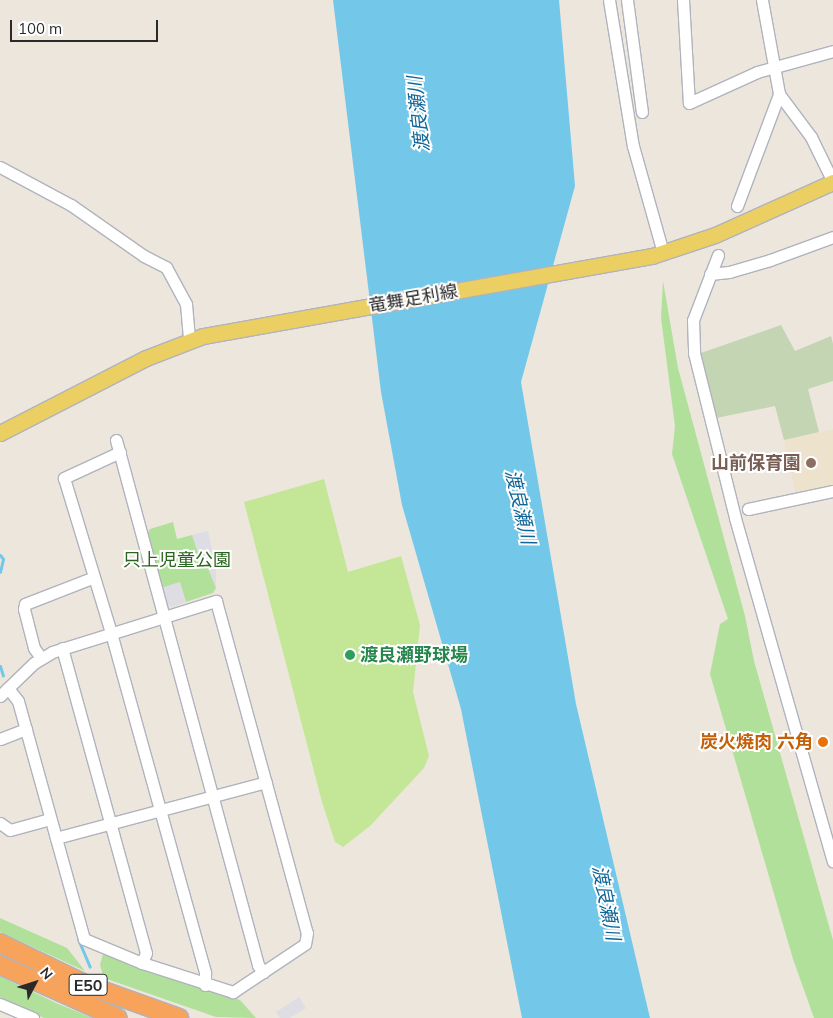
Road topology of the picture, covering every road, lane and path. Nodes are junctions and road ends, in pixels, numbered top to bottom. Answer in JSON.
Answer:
{"nodes":[{"id":1,"x":609,"y":0,"type":"edge"},
{"id":2,"x":627,"y":0,"type":"edge"},
{"id":3,"x":683,"y":0,"type":"edge"},
{"id":4,"x":762,"y":0,"type":"edge"},
{"id":5,"x":833,"y":51,"type":"edge"},
{"id":6,"x":772,"y":68,"type":"junction"},
{"id":7,"x":779,"y":94,"type":"junction"},
{"id":8,"x":642,"y":112,"type":"dead end"},
{"id":9,"x":0,"y":167,"type":"edge"},
{"id":10,"x":833,"y":182,"type":"edge"},
{"id":11,"x":737,"y":206,"type":"dead end"},
{"id":12,"x":833,"y":237,"type":"edge"},
{"id":13,"x":658,"y":255,"type":"junction"},
{"id":14,"x":718,"y":255,"type":"dead end"},
{"id":15,"x":710,"y":274,"type":"junction"},
{"id":16,"x":196,"y":338,"type":"junction"},
{"id":17,"x":0,"y":434,"type":"edge"},
{"id":18,"x":116,"y":440,"type":"dead end"},
{"id":19,"x":120,"y":452,"type":"junction"},
{"id":20,"x":833,"y":491,"type":"edge"},
{"id":21,"x":748,"y":509,"type":"dead end"},
{"id":22,"x":92,"y":578,"type":"junction"},
{"id":23,"x":164,"y":617,"type":"junction"},
{"id":24,"x":112,"y":633,"type":"junction"},
{"id":25,"x":62,"y":648,"type":"junction"},
{"id":26,"x":41,"y":658,"type":"junction"},
{"id":27,"x":4,"y":692,"type":"edge"},
{"id":28,"x":26,"y":729,"type":"junction"},
{"id":29,"x":0,"y":739,"type":"edge"},
{"id":30,"x":266,"y":782,"type":"junction"},
{"id":31,"x":212,"y":796,"type":"junction"},
{"id":32,"x":160,"y":810,"type":"junction"},
{"id":33,"x":50,"y":819,"type":"junction"},
{"id":34,"x":0,"y":824,"type":"edge"},
{"id":35,"x":110,"y":824,"type":"junction"},
{"id":36,"x":56,"y":838,"type":"junction"},
{"id":37,"x":833,"y":861,"type":"edge"},
{"id":38,"x":0,"y":943,"type":"edge"},
{"id":39,"x":142,"y":963,"type":"junction"},
{"id":40,"x":0,"y":965,"type":"edge"},
{"id":41,"x":263,"y":972,"type":"junction"},
{"id":42,"x":204,"y":985,"type":"junction"},
{"id":43,"x":0,"y":1004,"type":"edge"},
{"id":44,"x":33,"y":1018,"type":"edge"},
{"id":45,"x":118,"y":1018,"type":"edge"},
{"id":46,"x":179,"y":1018,"type":"edge"}],
"edges":[{"from":1,"to":13,"type":"street"},
{"from":2,"to":8,"type":"street"},
{"from":3,"to":6,"type":"street"},
{"from":4,"to":6,"type":"street"},
{"from":5,"to":6,"type":"street"},
{"from":6,"to":7,"type":"street"},
{"from":7,"to":10,"type":"street"},
{"from":7,"to":11,"type":"street"},
{"from":9,"to":16,"type":"street"},
{"from":10,"to":13,"type":"main road","name":"竜舞足利線"},
{"from":12,"to":15,"type":"street"},
{"from":13,"to":16,"type":"main road","name":"竜舞足利線"},
{"from":14,"to":15,"type":"street"},
{"from":15,"to":37,"type":"street"},
{"from":16,"to":17,"type":"main road","name":"竜舞足利線"},
{"from":18,"to":19,"type":"street"},
{"from":19,"to":22,"type":"street"},
{"from":19,"to":23,"type":"street"},
{"from":20,"to":21,"type":"street"},
{"from":22,"to":24,"type":"street"},
{"from":22,"to":26,"type":"street"},
{"from":23,"to":24,"type":"street"},
{"from":23,"to":30,"type":"street"},
{"from":23,"to":31,"type":"street"},
{"from":24,"to":25,"type":"street"},
{"from":24,"to":32,"type":"street"},
{"from":25,"to":26,"type":"street"},
{"from":25,"to":35,"type":"street"},
{"from":26,"to":27,"type":"street"},
{"from":27,"to":28,"type":"street"},
{"from":28,"to":29,"type":"street"},
{"from":28,"to":33,"type":"street"},
{"from":30,"to":31,"type":"street"},
{"from":30,"to":41,"type":"street"},
{"from":31,"to":32,"type":"street"},
{"from":31,"to":41,"type":"street"},
{"from":32,"to":35,"type":"street"},
{"from":32,"to":42,"type":"street"},
{"from":33,"to":34,"type":"street"},
{"from":33,"to":36,"type":"street"},
{"from":35,"to":36,"type":"street"},
{"from":35,"to":39,"type":"street"},
{"from":36,"to":39,"type":"street"},
{"from":38,"to":46,"type":"highway","number":"E50"},
{"from":39,"to":42,"type":"street"},
{"from":40,"to":45,"type":"highway","number":"E50"},
{"from":41,"to":42,"type":"street"},
{"from":43,"to":44,"type":"street"}]}
